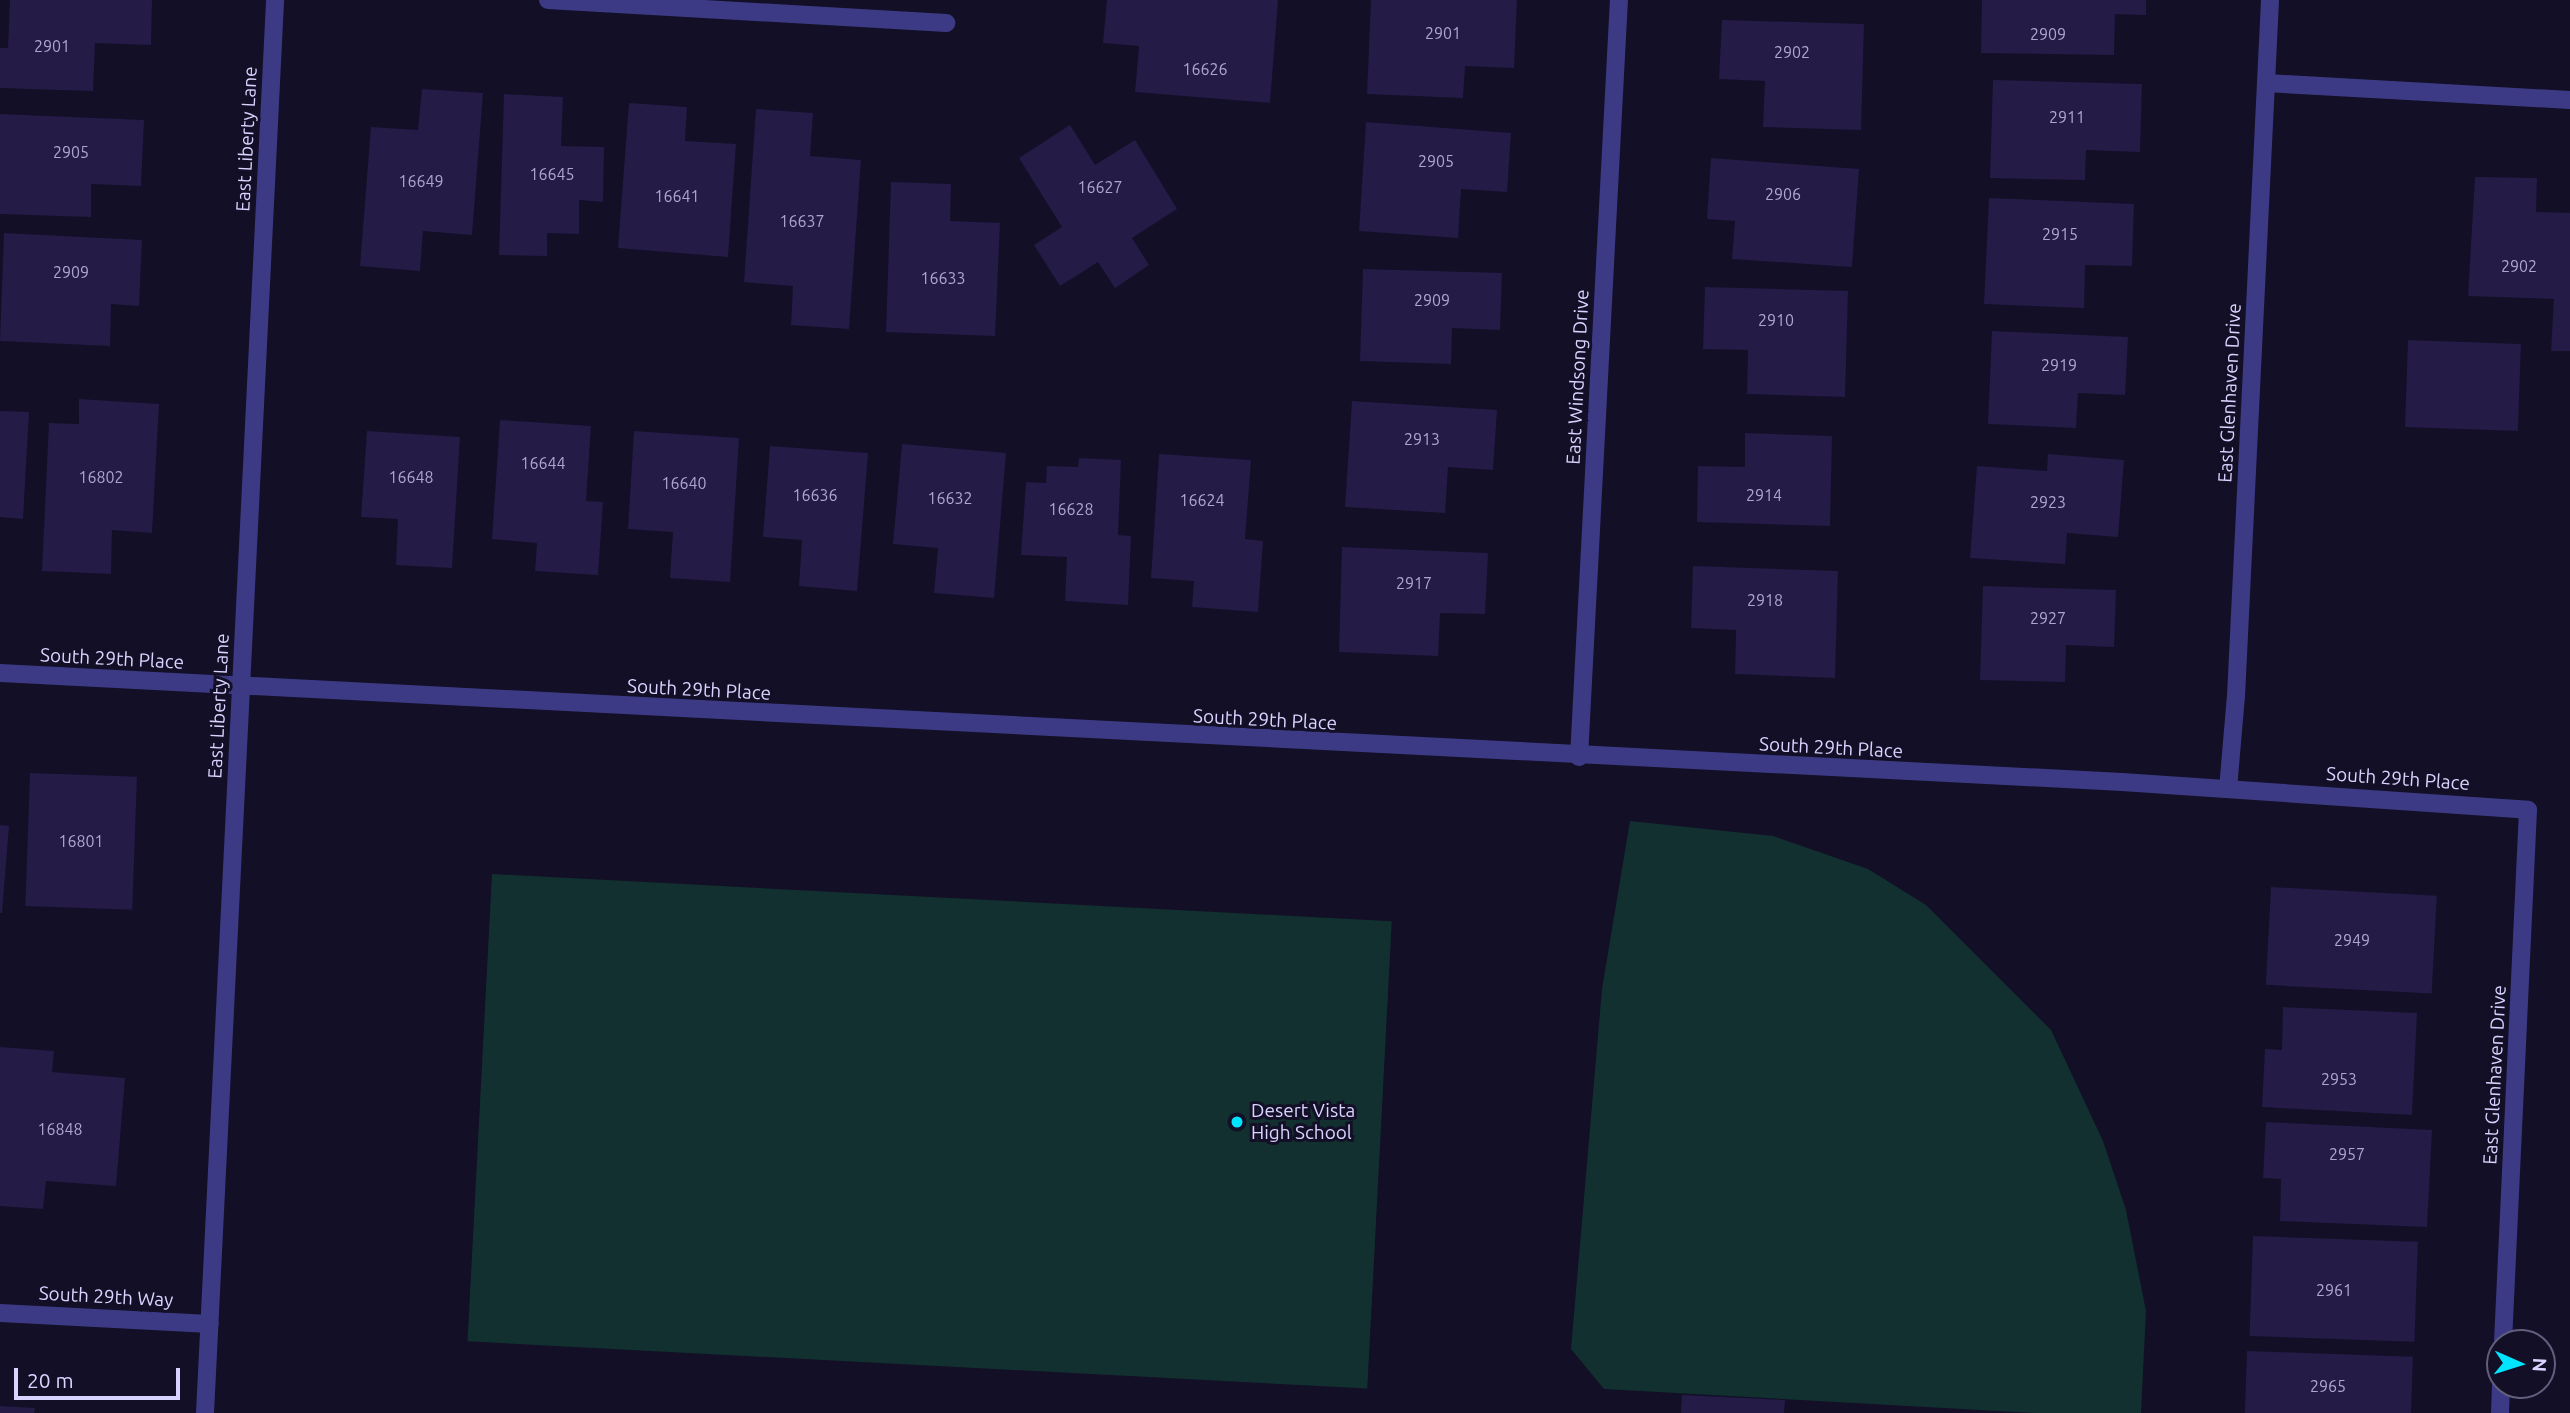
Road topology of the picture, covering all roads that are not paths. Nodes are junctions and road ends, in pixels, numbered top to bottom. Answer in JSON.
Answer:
{"nodes":[{"id":1,"x":275,"y":0,"type":"edge"},
{"id":2,"x":548,"y":0,"type":"edge"},
{"id":3,"x":1619,"y":0,"type":"edge"},
{"id":4,"x":2270,"y":0,"type":"edge"},
{"id":5,"x":946,"y":23,"type":"dead end"},
{"id":6,"x":2266,"y":83,"type":"junction"},
{"id":7,"x":2570,"y":100,"type":"edge"},
{"id":8,"x":0,"y":674,"type":"edge"},
{"id":9,"x":241,"y":688,"type":"junction"},
{"id":10,"x":1579,"y":757,"type":"junction"},
{"id":11,"x":2228,"y":789,"type":"junction"},
{"id":12,"x":2528,"y":810,"type":"joint"},
{"id":13,"x":0,"y":1312,"type":"edge"},
{"id":14,"x":210,"y":1324,"type":"junction"},
{"id":15,"x":2504,"y":1329,"type":"edge"},
{"id":16,"x":205,"y":1413,"type":"edge"}],
"edges":[{"from":1,"to":9,"type":"street","name":"East Liberty Lane"},
{"from":2,"to":5,"type":"street"},
{"from":3,"to":10,"type":"street","name":"East Windsong Drive"},
{"from":4,"to":6,"type":"street","name":"East Glenhaven Drive"},
{"from":6,"to":7,"type":"street"},
{"from":6,"to":11,"type":"street","name":"East Glenhaven Drive"},
{"from":8,"to":9,"type":"street","name":"South 29th Place"},
{"from":9,"to":10,"type":"street","name":"South 29th Place"},
{"from":9,"to":14,"type":"street","name":"East Liberty Lane"},
{"from":10,"to":11,"type":"street","name":"South 29th Place"},
{"from":11,"to":12,"type":"street","name":"South 29th Place"},
{"from":12,"to":15,"type":"street","name":"East Glenhaven Drive"},
{"from":13,"to":14,"type":"street","name":"South 29th Way"},
{"from":14,"to":16,"type":"street","name":"East Liberty Lane"}]}
